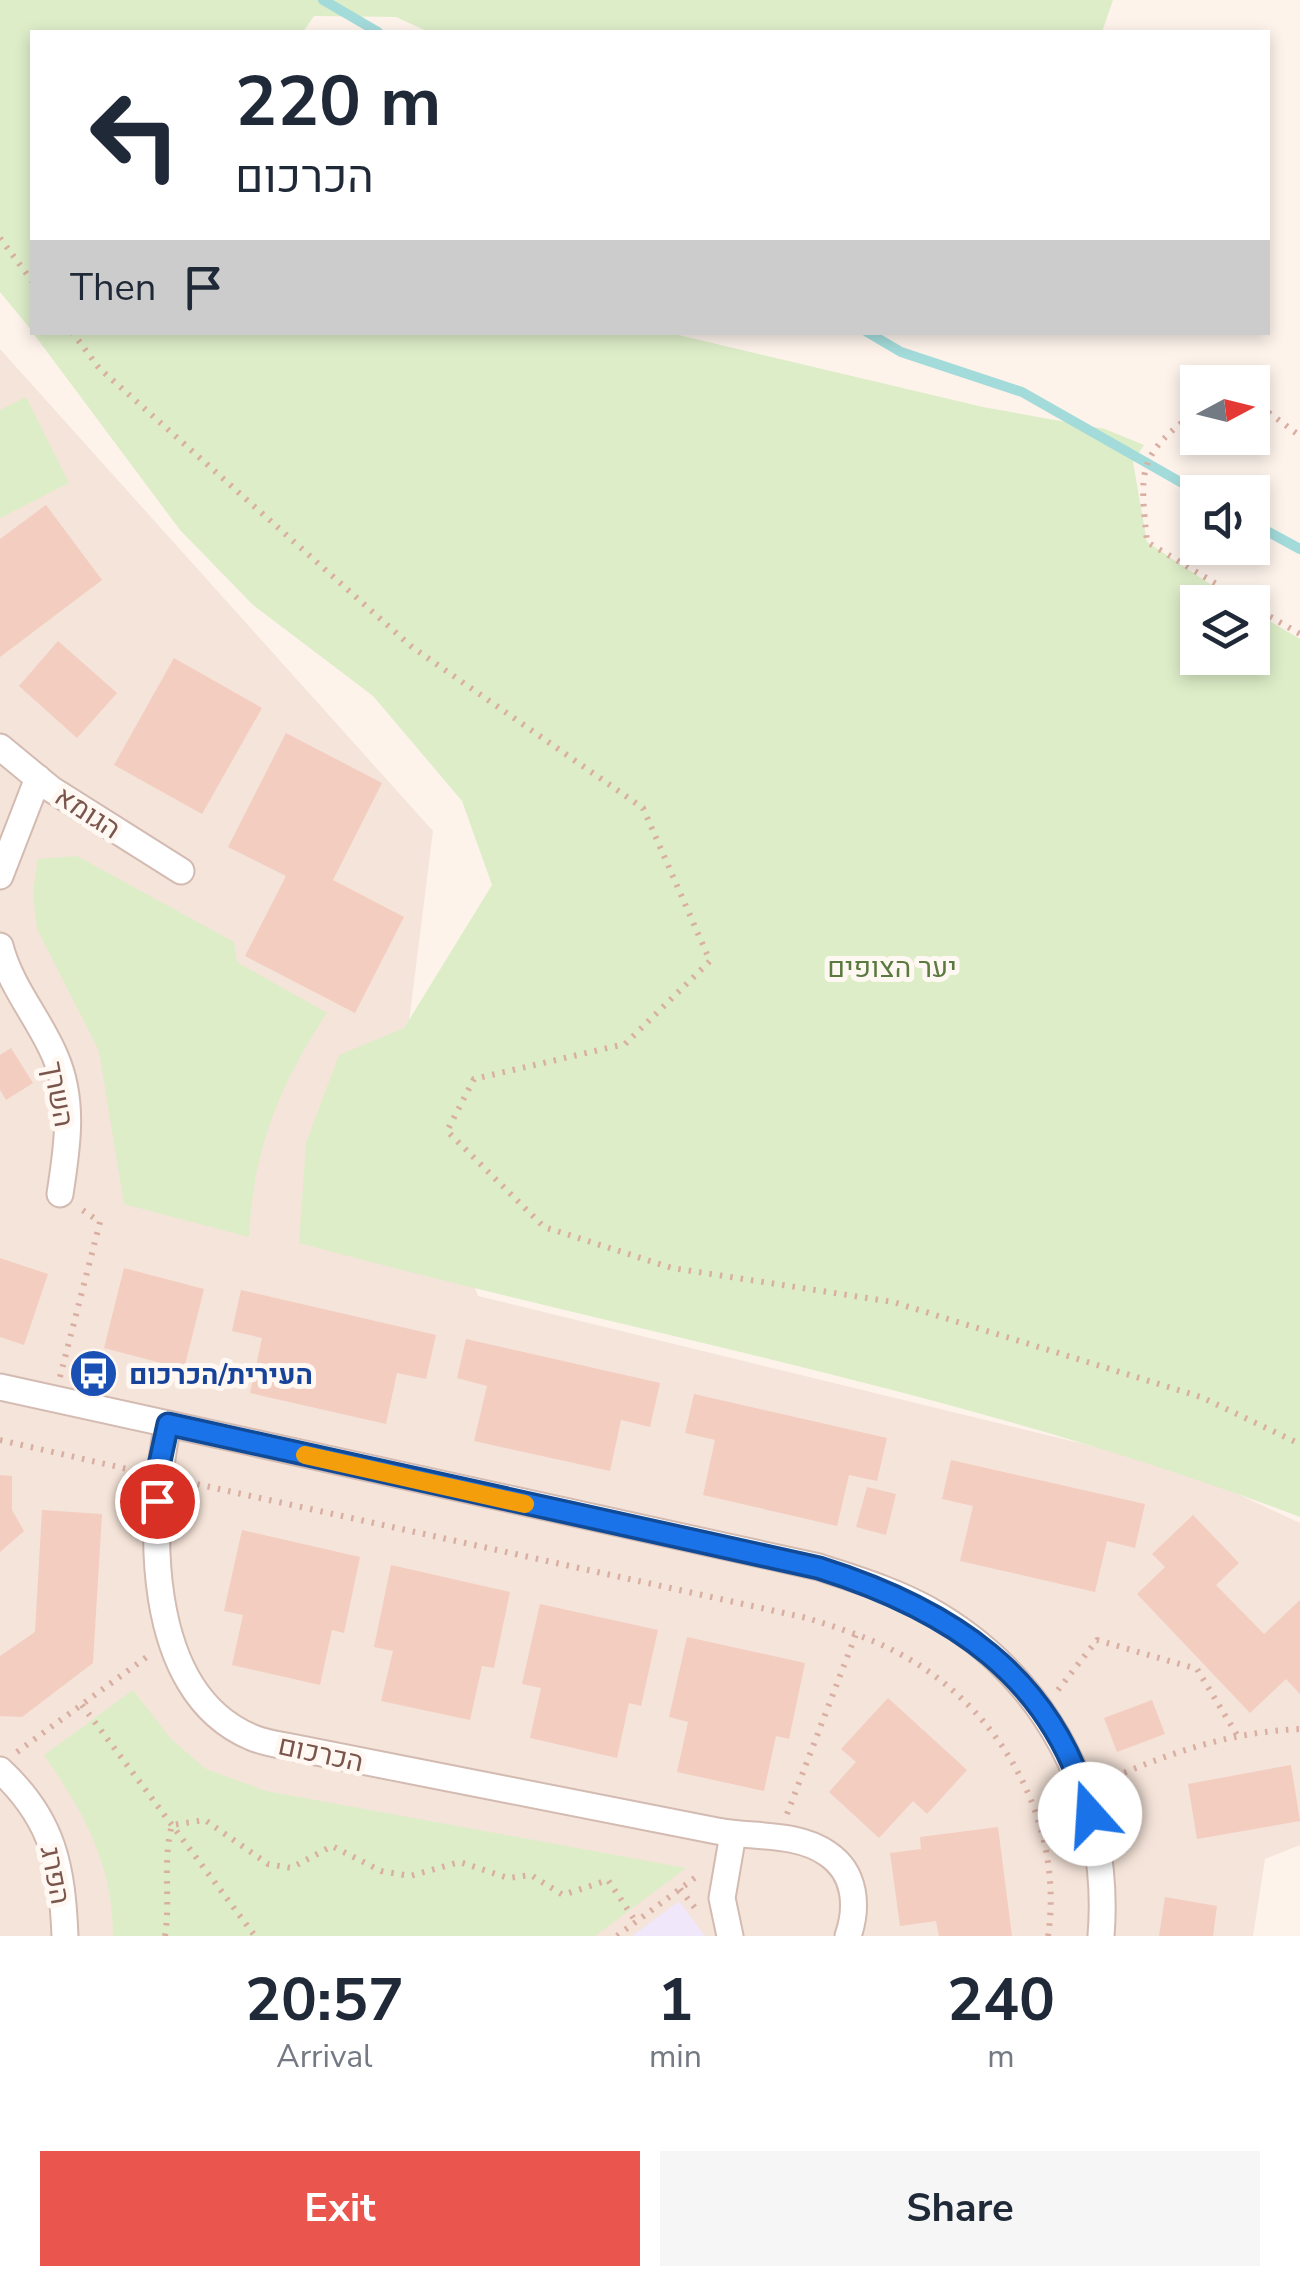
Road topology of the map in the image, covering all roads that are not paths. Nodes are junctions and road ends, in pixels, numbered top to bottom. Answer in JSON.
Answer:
{"nodes":[{"id":1,"x":0,"y":747,"type":"edge"},
{"id":2,"x":38,"y":778,"type":"junction"},
{"id":3,"x":180,"y":870,"type":"dead end"},
{"id":4,"x":0,"y":876,"type":"edge"},
{"id":5,"x":0,"y":946,"type":"edge"},
{"id":6,"x":60,"y":1194,"type":"road end"},
{"id":7,"x":0,"y":1387,"type":"edge"},
{"id":8,"x":168,"y":1424,"type":"junction"},
{"id":9,"x":7,"y":1763,"type":"edge"},
{"id":10,"x":731,"y":1843,"type":"junction"},
{"id":11,"x":66,"y":1936,"type":"edge"},
{"id":12,"x":730,"y":1936,"type":"edge"},
{"id":13,"x":848,"y":1936,"type":"edge"},
{"id":14,"x":1101,"y":1936,"type":"edge"}],
"edges":[{"from":1,"to":2,"type":"street","name":"הגומא"},
{"from":2,"to":3,"type":"street","name":"הגומא"},
{"from":2,"to":4,"type":"street"},
{"from":5,"to":6,"type":"street","name":"השרך"},
{"from":7,"to":8,"type":"street"},
{"from":8,"to":10,"type":"street","name":"הכרכום"},
{"from":8,"to":14,"type":"street"},
{"from":9,"to":11,"type":"street","name":"הפרג"},
{"from":10,"to":12,"type":"street"},
{"from":10,"to":13,"type":"street","name":"הכרכום"}]}
